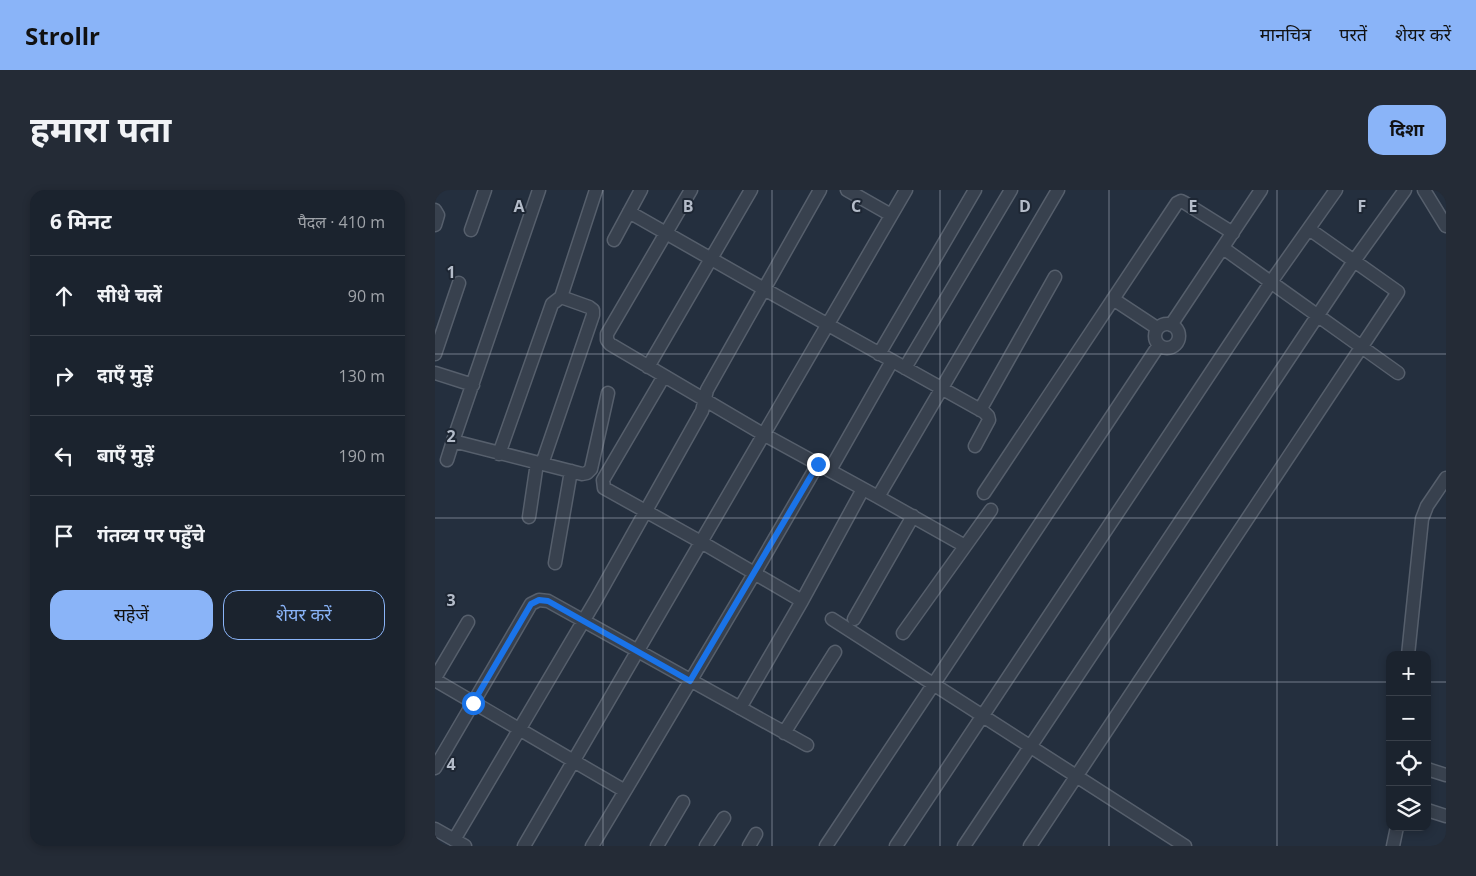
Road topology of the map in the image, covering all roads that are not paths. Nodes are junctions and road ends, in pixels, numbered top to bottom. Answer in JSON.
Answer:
{"nodes":[{"id":1,"x":485,"y":190,"type":"edge"},
{"id":2,"x":539,"y":190,"type":"edge"},
{"id":3,"x":596,"y":190,"type":"edge"},
{"id":4,"x":641,"y":190,"type":"edge"},
{"id":5,"x":691,"y":190,"type":"edge"},
{"id":6,"x":751,"y":190,"type":"edge"},
{"id":7,"x":821,"y":190,"type":"edge"},
{"id":8,"x":847,"y":190,"type":"edge"},
{"id":9,"x":906,"y":190,"type":"edge"},
{"id":10,"x":975,"y":190,"type":"edge"},
{"id":11,"x":1011,"y":190,"type":"edge"},
{"id":12,"x":1058,"y":190,"type":"edge"},
{"id":13,"x":1261,"y":190,"type":"edge"},
{"id":14,"x":1336,"y":190,"type":"edge"},
{"id":15,"x":1405,"y":190,"type":"edge"},
{"id":16,"x":1424,"y":190,"type":"edge"},
{"id":17,"x":435,"y":210,"type":"edge"},
{"id":18,"x":629,"y":212,"type":"junction"},
{"id":19,"x":891,"y":215,"type":"junction"},
{"id":20,"x":435,"y":225,"type":"edge"},
{"id":21,"x":1446,"y":226,"type":"edge"},
{"id":22,"x":1309,"y":229,"type":"junction"},
{"id":23,"x":471,"y":230,"type":"dead end"},
{"id":24,"x":666,"y":233,"type":"junction"},
{"id":25,"x":1233,"y":234,"type":"junction"},
{"id":26,"x":614,"y":240,"type":"dead end"},
{"id":27,"x":1223,"y":248,"type":"junction"},
{"id":28,"x":712,"y":259,"type":"junction"},
{"id":29,"x":1354,"y":261,"type":"junction"},
{"id":30,"x":1055,"y":277,"type":"dead end"},
{"id":31,"x":1271,"y":282,"type":"junction"},
{"id":32,"x":459,"y":283,"type":"dead end"},
{"id":33,"x":764,"y":289,"type":"junction"},
{"id":34,"x":561,"y":297,"type":"junction"},
{"id":35,"x":1113,"y":299,"type":"junction"},
{"id":36,"x":1318,"y":316,"type":"junction"},
{"id":37,"x":827,"y":325,"type":"junction"},
{"id":38,"x":1171,"y":325,"type":"junction"},
{"id":39,"x":1157,"y":328,"type":"junction"},
{"id":40,"x":1159,"y":345,"type":"junction"},
{"id":41,"x":1362,"y":347,"type":"junction"},
{"id":42,"x":435,"y":354,"type":"edge"},
{"id":43,"x":879,"y":354,"type":"junction"},
{"id":44,"x":892,"y":361,"type":"junction"},
{"id":45,"x":648,"y":367,"type":"junction"},
{"id":46,"x":905,"y":368,"type":"junction"},
{"id":47,"x":435,"y":373,"type":"edge"},
{"id":48,"x":1399,"y":373,"type":"dead end"},
{"id":49,"x":664,"y":376,"type":"junction"},
{"id":50,"x":473,"y":385,"type":"junction"},
{"id":51,"x":942,"y":389,"type":"junction"},
{"id":52,"x":609,"y":393,"type":"dead end"},
{"id":53,"x":705,"y":399,"type":"junction"},
{"id":54,"x":980,"y":410,"type":"junction"},
{"id":55,"x":763,"y":434,"type":"junction"},
{"id":56,"x":453,"y":441,"type":"junction"},
{"id":57,"x":975,"y":446,"type":"dead end"},
{"id":58,"x":499,"y":454,"type":"junction"},
{"id":59,"x":447,"y":460,"type":"dead end"},
{"id":60,"x":540,"y":464,"type":"junction"},
{"id":61,"x":824,"y":467,"type":"junction"},
{"id":62,"x":571,"y":471,"type":"junction"},
{"id":63,"x":1446,"y":478,"type":"edge"},
{"id":64,"x":863,"y":489,"type":"junction"},
{"id":65,"x":1446,"y":491,"type":"edge"},
{"id":66,"x":984,"y":494,"type":"dead end"},
{"id":67,"x":878,"y":497,"type":"junction"},
{"id":68,"x":991,"y":510,"type":"dead end"},
{"id":69,"x":645,"y":511,"type":"junction"},
{"id":70,"x":913,"y":516,"type":"junction"},
{"id":71,"x":529,"y":517,"type":"dead end"},
{"id":72,"x":701,"y":542,"type":"junction"},
{"id":73,"x":965,"y":546,"type":"junction"},
{"id":74,"x":555,"y":563,"type":"dead end"},
{"id":75,"x":754,"y":574,"type":"junction"},
{"id":76,"x":802,"y":601,"type":"junction"},
{"id":77,"x":832,"y":619,"type":"dead end"},
{"id":78,"x":854,"y":619,"type":"dead end"},
{"id":79,"x":583,"y":621,"type":"junction"},
{"id":80,"x":467,"y":622,"type":"dead end"},
{"id":81,"x":903,"y":633,"type":"dead end"},
{"id":82,"x":637,"y":651,"type":"junction"},
{"id":83,"x":1408,"y":651,"type":"edge"},
{"id":84,"x":1415,"y":651,"type":"edge"},
{"id":85,"x":835,"y":652,"type":"dead end"},
{"id":86,"x":435,"y":679,"type":"edge"},
{"id":87,"x":690,"y":681,"type":"junction"},
{"id":88,"x":934,"y":684,"type":"junction"},
{"id":89,"x":473,"y":703,"type":"junction"},
{"id":90,"x":740,"y":708,"type":"junction"},
{"id":91,"x":983,"y":716,"type":"junction"},
{"id":92,"x":520,"y":730,"type":"junction"},
{"id":93,"x":785,"y":733,"type":"junction"},
{"id":94,"x":807,"y":746,"type":"dead end"},
{"id":95,"x":1030,"y":746,"type":"junction"},
{"id":96,"x":573,"y":761,"type":"junction"},
{"id":97,"x":435,"y":768,"type":"edge"},
{"id":98,"x":1431,"y":770,"type":"edge"},
{"id":99,"x":1446,"y":775,"type":"edge"},
{"id":100,"x":1076,"y":776,"type":"junction"},
{"id":101,"x":1431,"y":779,"type":"edge"},
{"id":102,"x":1446,"y":784,"type":"edge"},
{"id":103,"x":625,"y":791,"type":"junction"},
{"id":104,"x":683,"y":802,"type":"dead end"},
{"id":105,"x":1431,"y":811,"type":"edge"},
{"id":106,"x":1446,"y":816,"type":"edge"},
{"id":107,"x":724,"y":818,"type":"dead end"},
{"id":108,"x":435,"y":829,"type":"edge"},
{"id":109,"x":1396,"y":831,"type":"edge"},
{"id":110,"x":756,"y":834,"type":"dead end"},
{"id":111,"x":459,"y":843,"type":"edge"},
{"id":112,"x":524,"y":846,"type":"edge"},
{"id":113,"x":592,"y":846,"type":"edge"},
{"id":114,"x":657,"y":846,"type":"edge"},
{"id":115,"x":706,"y":846,"type":"edge"},
{"id":116,"x":749,"y":846,"type":"edge"},
{"id":117,"x":826,"y":846,"type":"edge"},
{"id":118,"x":896,"y":846,"type":"edge"},
{"id":119,"x":964,"y":846,"type":"edge"},
{"id":120,"x":1030,"y":846,"type":"edge"},
{"id":121,"x":1185,"y":846,"type":"edge"},
{"id":122,"x":1393,"y":846,"type":"edge"}],
"edges":[{"from":1,"to":23,"type":"street"},
{"from":2,"to":50,"type":"street"},
{"from":3,"to":34,"type":"street"},
{"from":4,"to":18,"type":"street"},
{"from":5,"to":24,"type":"street"},
{"from":6,"to":28,"type":"street"},
{"from":7,"to":33,"type":"street"},
{"from":8,"to":19,"type":"street"},
{"from":9,"to":19,"type":"street"},
{"from":10,"to":43,"type":"street"},
{"from":11,"to":46,"type":"street"},
{"from":12,"to":51,"type":"street"},
{"from":13,"to":25,"type":"street"},
{"from":14,"to":22,"type":"street"},
{"from":15,"to":29,"type":"street"},
{"from":16,"to":21,"type":"street"},
{"from":17,"to":20,"type":"street"},
{"from":18,"to":24,"type":"street"},
{"from":18,"to":26,"type":"street"},
{"from":19,"to":37,"type":"street"},
{"from":22,"to":29,"type":"street"},
{"from":22,"to":31,"type":"street"},
{"from":24,"to":28,"type":"street"},
{"from":24,"to":45,"type":"street"},
{"from":25,"to":27,"type":"street"},
{"from":25,"to":35,"type":"street"},
{"from":27,"to":31,"type":"street"},
{"from":27,"to":38,"type":"street"},
{"from":28,"to":33,"type":"street"},
{"from":28,"to":45,"type":"street"},
{"from":29,"to":36,"type":"street"},
{"from":29,"to":41,"type":"street"},
{"from":30,"to":54,"type":"street"},
{"from":31,"to":36,"type":"street"},
{"from":31,"to":91,"type":"street"},
{"from":32,"to":42,"type":"street"},
{"from":33,"to":37,"type":"street"},
{"from":33,"to":53,"type":"street"},
{"from":34,"to":58,"type":"street"},
{"from":34,"to":60,"type":"street"},
{"from":35,"to":39,"type":"street"},
{"from":35,"to":66,"type":"street"},
{"from":36,"to":41,"type":"street"},
{"from":36,"to":95,"type":"street"},
{"from":37,"to":43,"type":"street"},
{"from":37,"to":55,"type":"street"},
{"from":38,"to":39,"type":"street"},
{"from":38,"to":40,"type":"street"},
{"from":39,"to":40,"type":"street"},
{"from":40,"to":88,"type":"street"},
{"from":41,"to":48,"type":"street"},
{"from":41,"to":100,"type":"street"},
{"from":43,"to":44,"type":"street"},
{"from":44,"to":46,"type":"street"},
{"from":44,"to":61,"type":"street"},
{"from":45,"to":49,"type":"street"},
{"from":46,"to":51,"type":"street"},
{"from":47,"to":50,"type":"street"},
{"from":49,"to":53,"type":"street"},
{"from":49,"to":69,"type":"street"},
{"from":50,"to":56,"type":"street"},
{"from":51,"to":54,"type":"street"},
{"from":51,"to":67,"type":"street"},
{"from":52,"to":62,"type":"street"},
{"from":53,"to":55,"type":"street"},
{"from":53,"to":69,"type":"street"},
{"from":54,"to":57,"type":"street"},
{"from":55,"to":61,"type":"street"},
{"from":55,"to":72,"type":"street"},
{"from":56,"to":58,"type":"street"},
{"from":56,"to":59,"type":"street"},
{"from":58,"to":60,"type":"street"},
{"from":60,"to":62,"type":"street"},
{"from":60,"to":71,"type":"street"},
{"from":61,"to":64,"type":"street"},
{"from":61,"to":75,"type":"street"},
{"from":62,"to":74,"type":"street"},
{"from":63,"to":83,"type":"street"},
{"from":64,"to":67,"type":"street"},
{"from":64,"to":76,"type":"street"},
{"from":65,"to":84,"type":"street"},
{"from":67,"to":70,"type":"street"},
{"from":68,"to":73,"type":"street"},
{"from":69,"to":72,"type":"street"},
{"from":69,"to":79,"type":"street"},
{"from":70,"to":73,"type":"street"},
{"from":70,"to":78,"type":"street"},
{"from":72,"to":75,"type":"street"},
{"from":72,"to":82,"type":"street"},
{"from":73,"to":81,"type":"street"},
{"from":75,"to":76,"type":"street"},
{"from":75,"to":87,"type":"street"},
{"from":76,"to":90,"type":"street"},
{"from":77,"to":88,"type":"street"},
{"from":79,"to":82,"type":"street"},
{"from":79,"to":89,"type":"street"},
{"from":79,"to":92,"type":"street"},
{"from":80,"to":86,"type":"street"},
{"from":82,"to":87,"type":"street"},
{"from":82,"to":96,"type":"street"},
{"from":85,"to":93,"type":"street"},
{"from":86,"to":89,"type":"street"},
{"from":87,"to":90,"type":"street"},
{"from":87,"to":103,"type":"street"},
{"from":88,"to":91,"type":"street"},
{"from":88,"to":117,"type":"street"},
{"from":89,"to":92,"type":"street"},
{"from":89,"to":97,"type":"street"},
{"from":90,"to":93,"type":"street"},
{"from":91,"to":95,"type":"street"},
{"from":91,"to":118,"type":"street"},
{"from":92,"to":96,"type":"street"},
{"from":92,"to":111,"type":"street"},
{"from":93,"to":94,"type":"street"},
{"from":95,"to":100,"type":"street"},
{"from":95,"to":119,"type":"street"},
{"from":96,"to":103,"type":"street"},
{"from":96,"to":112,"type":"street"},
{"from":98,"to":99,"type":"street"},
{"from":100,"to":120,"type":"street"},
{"from":100,"to":121,"type":"street"},
{"from":101,"to":102,"type":"street"},
{"from":103,"to":113,"type":"street"},
{"from":104,"to":114,"type":"street"},
{"from":105,"to":106,"type":"street"},
{"from":107,"to":115,"type":"street"},
{"from":108,"to":111,"type":"street"},
{"from":109,"to":122,"type":"street"},
{"from":110,"to":116,"type":"street"}]}
